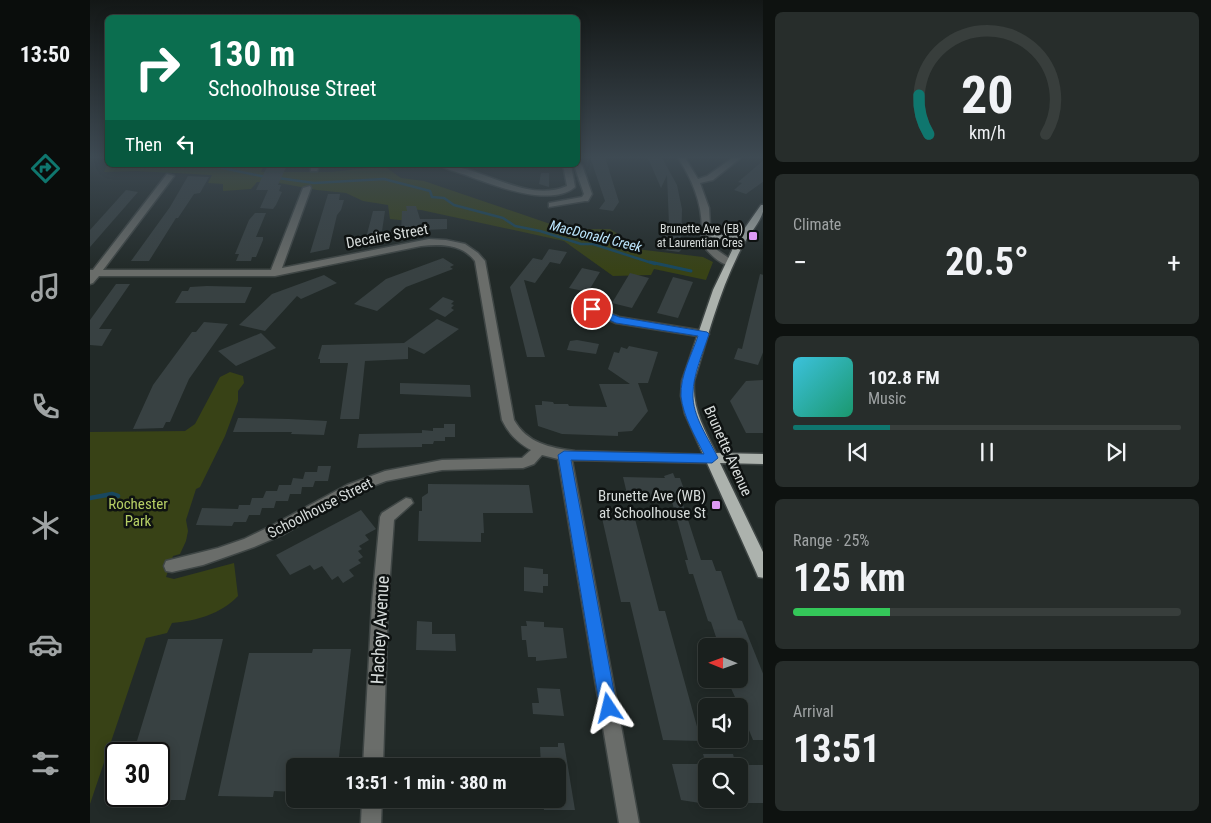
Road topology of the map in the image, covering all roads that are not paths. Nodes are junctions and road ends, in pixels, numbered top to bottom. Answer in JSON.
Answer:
{"nodes":[{"id":1,"x":156,"y":194,"type":"edge"},
{"id":2,"x":305,"y":194,"type":"edge"},
{"id":3,"x":588,"y":194,"type":"edge"},
{"id":4,"x":703,"y":194,"type":"edge"},
{"id":5,"x":552,"y":205,"type":"dead end"},
{"id":6,"x":763,"y":208,"type":"edge"},
{"id":7,"x":707,"y":234,"type":"junction"},
{"id":8,"x":743,"y":237,"type":"junction"},
{"id":9,"x":732,"y":258,"type":"junction"},
{"id":10,"x":275,"y":273,"type":"junction"},
{"id":11,"x":92,"y":276,"type":"edge"},
{"id":12,"x":592,"y":309,"type":"dead end"},
{"id":13,"x":704,"y":334,"type":"junction"},
{"id":14,"x":538,"y":449,"type":"junction"},
{"id":15,"x":564,"y":455,"type":"junction"},
{"id":16,"x":712,"y":458,"type":"junction"},
{"id":17,"x":763,"y":460,"type":"edge"},
{"id":18,"x":406,"y":503,"type":"dead end"},
{"id":19,"x":172,"y":566,"type":"dead end"},
{"id":20,"x":763,"y":570,"type":"edge"},
{"id":21,"x":373,"y":758,"type":"edge"},
{"id":22,"x":372,"y":808,"type":"edge"},
{"id":23,"x":371,"y":823,"type":"edge"},
{"id":24,"x":629,"y":823,"type":"edge"}],
"edges":[{"from":1,"to":11,"type":"street"},
{"from":2,"to":10,"type":"street"},
{"from":3,"to":5,"type":"street"},
{"from":4,"to":7,"type":"street"},
{"from":6,"to":8,"type":"main road","name":"Brunette Avenue"},
{"from":7,"to":8,"type":"main road"},
{"from":7,"to":9,"type":"street"},
{"from":8,"to":9,"type":"main road","name":"Brunette Avenue"},
{"from":9,"to":13,"type":"main road","name":"Brunette Avenue"},
{"from":10,"to":11,"type":"street","name":"Decaire Street"},
{"from":10,"to":14,"type":"street","name":"Decaire Street"},
{"from":12,"to":13,"type":"street"},
{"from":13,"to":16,"type":"main road","name":"Brunette Avenue"},
{"from":14,"to":15,"type":"street"},
{"from":14,"to":19,"type":"street","name":"Schoolhouse Street"},
{"from":15,"to":16,"type":"street"},
{"from":15,"to":24,"type":"street"},
{"from":16,"to":17,"type":"main road"},
{"from":16,"to":20,"type":"main road","name":"Brunette Avenue"},
{"from":18,"to":21,"type":"street","name":"Hachey Avenue"},
{"from":22,"to":23,"type":"street"}]}
